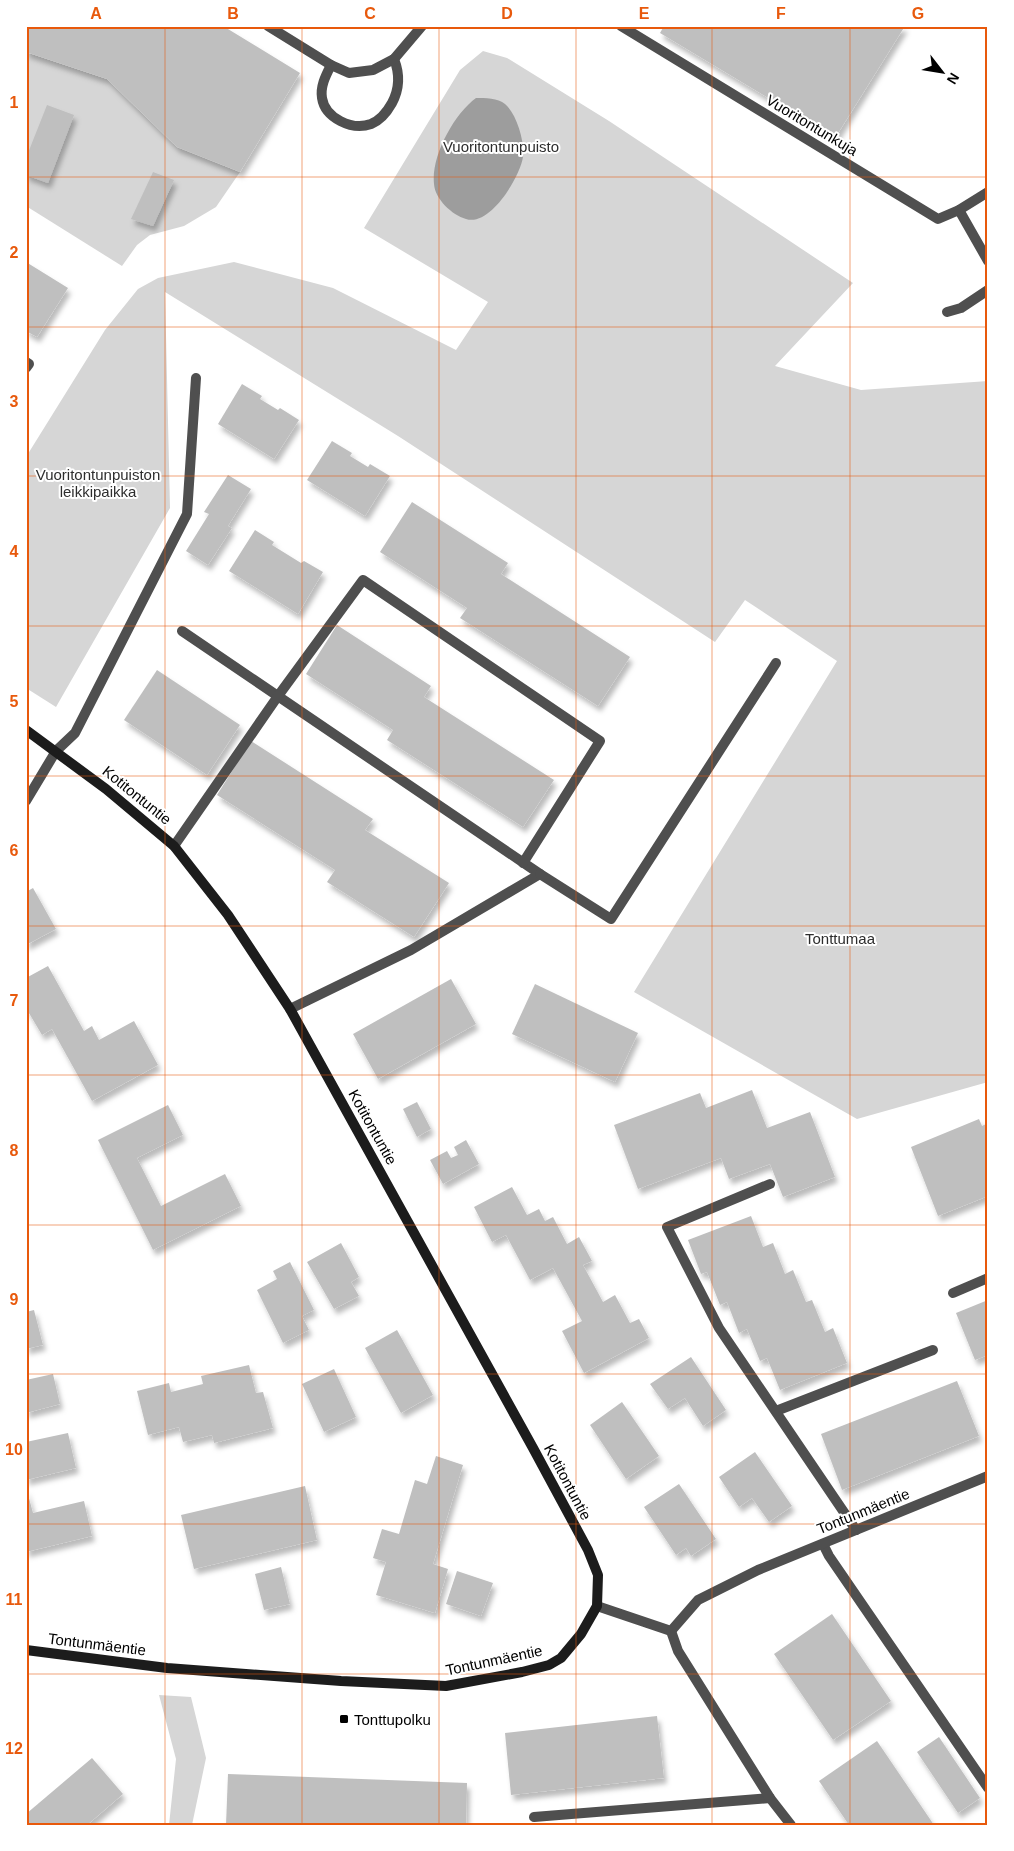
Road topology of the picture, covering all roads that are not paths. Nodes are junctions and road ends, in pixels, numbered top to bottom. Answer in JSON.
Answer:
{"nodes":[{"id":1,"x":268,"y":26,"type":"edge"},
{"id":2,"x":422,"y":26,"type":"edge"},
{"id":3,"x":627,"y":28,"type":"edge"},
{"id":4,"x":394,"y":59,"type":"junction"},
{"id":5,"x":331,"y":65,"type":"junction"},
{"id":6,"x":988,"y":192,"type":"edge"},
{"id":7,"x":959,"y":210,"type":"junction"},
{"id":8,"x":988,"y":261,"type":"edge"},
{"id":9,"x":988,"y":290,"type":"edge"},
{"id":10,"x":947,"y":312,"type":"dead end"},
{"id":11,"x":26,"y":362,"type":"edge"},
{"id":12,"x":26,"y":368,"type":"edge"},
{"id":13,"x":196,"y":378,"type":"dead end"},
{"id":14,"x":182,"y":631,"type":"dead end"},
{"id":15,"x":776,"y":663,"type":"dead end"},
{"id":16,"x":278,"y":696,"type":"junction"},
{"id":17,"x":26,"y":730,"type":"edge"},
{"id":18,"x":56,"y":751,"type":"junction"},
{"id":19,"x":26,"y":801,"type":"edge"},
{"id":20,"x":174,"y":846,"type":"junction"},
{"id":21,"x":523,"y":863,"type":"junction"},
{"id":22,"x":540,"y":874,"type":"junction"},
{"id":23,"x":290,"y":1008,"type":"junction"},
{"id":24,"x":770,"y":1184,"type":"dead end"},
{"id":25,"x":988,"y":1278,"type":"edge"},
{"id":26,"x":952,"y":1293,"type":"dead end"},
{"id":27,"x":933,"y":1350,"type":"dead end"},
{"id":28,"x":776,"y":1411,"type":"junction"},
{"id":29,"x":988,"y":1476,"type":"edge"},
{"id":30,"x":856,"y":1530,"type":"junction"},
{"id":31,"x":823,"y":1544,"type":"junction"},
{"id":32,"x":597,"y":1606,"type":"junction"},
{"id":33,"x":672,"y":1631,"type":"junction"},
{"id":34,"x":26,"y":1650,"type":"edge"},
{"id":35,"x":988,"y":1788,"type":"edge"},
{"id":36,"x":770,"y":1798,"type":"junction"},
{"id":37,"x":534,"y":1817,"type":"dead end"},
{"id":38,"x":791,"y":1825,"type":"edge"}],
"edges":[{"from":1,"to":5,"type":"street"},
{"from":2,"to":4,"type":"street"},
{"from":3,"to":7,"type":"street","name":"Vuoritontunkuja"},
{"from":4,"to":5,"type":"street"},
{"from":4,"to":5,"type":"street"},
{"from":6,"to":7,"type":"street","name":"Vuoritontunkuja"},
{"from":7,"to":8,"type":"street"},
{"from":9,"to":10,"type":"street"},
{"from":11,"to":12,"type":"street"},
{"from":13,"to":18,"type":"street"},
{"from":14,"to":16,"type":"street"},
{"from":15,"to":22,"type":"street"},
{"from":16,"to":20,"type":"street"},
{"from":16,"to":21,"type":"street"},
{"from":16,"to":21,"type":"street"},
{"from":17,"to":18,"type":"street","name":"Kotitontuntie"},
{"from":18,"to":19,"type":"street"},
{"from":18,"to":20,"type":"street","name":"Kotitontuntie"},
{"from":20,"to":23,"type":"street","name":"Kotitontuntie"},
{"from":21,"to":22,"type":"street"},
{"from":22,"to":23,"type":"street"},
{"from":23,"to":32,"type":"street","name":"Kotitontuntie"},
{"from":24,"to":28,"type":"street"},
{"from":25,"to":26,"type":"street"},
{"from":27,"to":28,"type":"street"},
{"from":28,"to":30,"type":"street"},
{"from":29,"to":30,"type":"street","name":"Tontunmäentie"},
{"from":30,"to":31,"type":"street","name":"Tontunmäentie"},
{"from":31,"to":33,"type":"street","name":"Tontunmäentie"},
{"from":31,"to":35,"type":"street"},
{"from":32,"to":33,"type":"street"},
{"from":32,"to":34,"type":"street","name":"Tontunmäentie"},
{"from":33,"to":36,"type":"street"},
{"from":36,"to":37,"type":"street"},
{"from":36,"to":38,"type":"street"}]}
